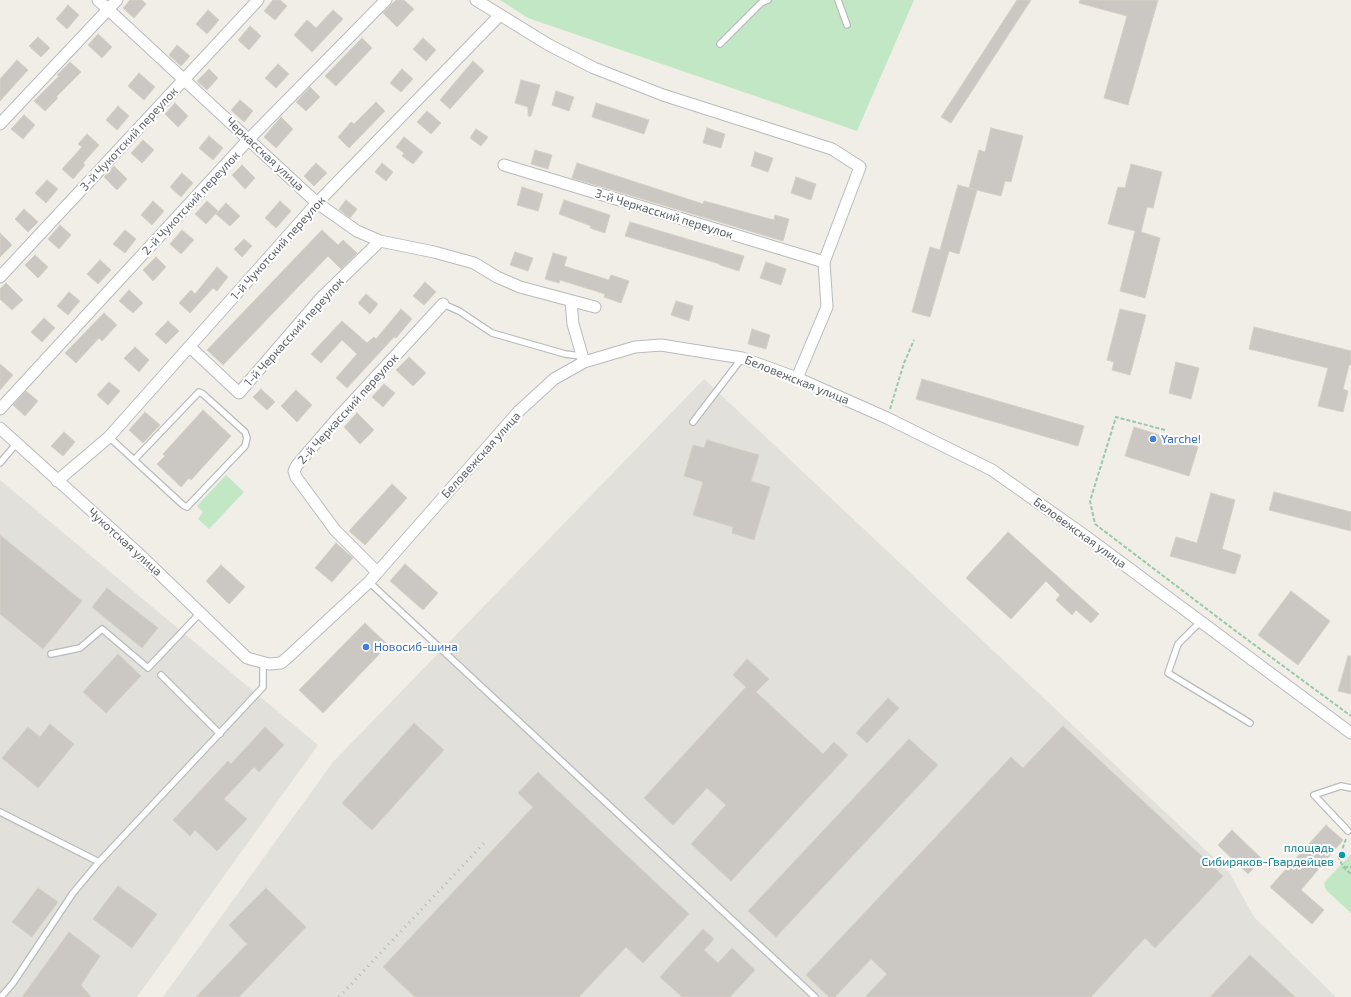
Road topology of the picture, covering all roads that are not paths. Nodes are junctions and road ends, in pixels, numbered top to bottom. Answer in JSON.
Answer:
{"nodes":[{"id":1,"x":98,"y":0,"type":"edge"},
{"id":2,"x":117,"y":0,"type":"edge"},
{"id":3,"x":258,"y":0,"type":"edge"},
{"id":4,"x":386,"y":0,"type":"edge"},
{"id":5,"x":476,"y":0,"type":"edge"},
{"id":6,"x":768,"y":0,"type":"edge"},
{"id":7,"x":838,"y":0,"type":"edge"},
{"id":8,"x":108,"y":9,"type":"junction"},
{"id":9,"x":500,"y":15,"type":"junction"},
{"id":10,"x":847,"y":25,"type":"dead end"},
{"id":11,"x":720,"y":44,"type":"dead end"},
{"id":12,"x":185,"y":80,"type":"junction"},
{"id":13,"x":0,"y":124,"type":"edge"},
{"id":14,"x":249,"y":139,"type":"junction"},
{"id":15,"x":504,"y":165,"type":"dead end"},
{"id":16,"x":317,"y":203,"type":"junction"},
{"id":17,"x":380,"y":241,"type":"junction"},
{"id":18,"x":824,"y":262,"type":"junction"},
{"id":19,"x":0,"y":277,"type":"edge"},
{"id":20,"x":571,"y":301,"type":"junction"},
{"id":21,"x":443,"y":304,"type":"joint"},
{"id":22,"x":595,"y":308,"type":"dead end"},
{"id":23,"x":190,"y":347,"type":"junction"},
{"id":24,"x":742,"y":358,"type":"junction"},
{"id":25,"x":582,"y":359,"type":"junction"},
{"id":26,"x":797,"y":378,"type":"junction"},
{"id":27,"x":0,"y":410,"type":"edge"},
{"id":28,"x":693,"y":422,"type":"dead end"},
{"id":29,"x":0,"y":428,"type":"edge"},
{"id":30,"x":110,"y":437,"type":"junction"},
{"id":31,"x":17,"y":443,"type":"junction"},
{"id":32,"x":134,"y":460,"type":"junction"},
{"id":33,"x":0,"y":463,"type":"edge"},
{"id":34,"x":57,"y":481,"type":"junction"},
{"id":35,"x":377,"y":572,"type":"junction"},
{"id":36,"x":369,"y":582,"type":"junction"},
{"id":37,"x":201,"y":612,"type":"junction"},
{"id":38,"x":1200,"y":622,"type":"junction"},
{"id":39,"x":50,"y":654,"type":"dead end"},
{"id":40,"x":247,"y":658,"type":"joint"},
{"id":41,"x":264,"y":663,"type":"junction"},
{"id":42,"x":161,"y":675,"type":"dead end"},
{"id":43,"x":1250,"y":723,"type":"dead end"},
{"id":44,"x":1351,"y":733,"type":"edge"},
{"id":45,"x":220,"y":734,"type":"junction"},
{"id":46,"x":1351,"y":788,"type":"edge"},
{"id":47,"x":0,"y":812,"type":"edge"},
{"id":48,"x":1348,"y":831,"type":"road end"},
{"id":49,"x":99,"y":862,"type":"junction"},
{"id":50,"x":1,"y":997,"type":"edge"},
{"id":51,"x":815,"y":997,"type":"edge"}],
"edges":[{"from":1,"to":8,"type":"street","name":"Черкасская улица"},
{"from":2,"to":8,"type":"street"},
{"from":3,"to":12,"type":"street","name":"3-й Чукотский переулок"},
{"from":4,"to":14,"type":"street","name":"2-й Чукотский переулок"},
{"from":5,"to":9,"type":"street"},
{"from":6,"to":11,"type":"lane"},
{"from":7,"to":10,"type":"lane"},
{"from":8,"to":12,"type":"street","name":"Черкасская улица"},
{"from":8,"to":13,"type":"street"},
{"from":9,"to":16,"type":"street","name":"1-й Чукотский переулок"},
{"from":9,"to":18,"type":"street"},
{"from":12,"to":14,"type":"street","name":"Черкасская улица"},
{"from":12,"to":19,"type":"street","name":"3-й Чукотский переулок"},
{"from":14,"to":16,"type":"street","name":"Черкасская улица"},
{"from":14,"to":27,"type":"street","name":"2-й Чукотский переулок"},
{"from":15,"to":18,"type":"street","name":"3-й Черкасский переулок"},
{"from":16,"to":17,"type":"street","name":"Черкасская улица"},
{"from":16,"to":23,"type":"street","name":"1-й Чукотский переулок"},
{"from":17,"to":20,"type":"street","name":"Черкасская улица"},
{"from":17,"to":23,"type":"street","name":"1-й Черкасский переулок"},
{"from":18,"to":26,"type":"street"},
{"from":20,"to":22,"type":"street","name":"Черкасская улица"},
{"from":20,"to":25,"type":"street"},
{"from":21,"to":25,"type":"lane"},
{"from":21,"to":35,"type":"street","name":"2-й Черкасский переулок"},
{"from":23,"to":30,"type":"street","name":"1-й Чукотский переулок"},
{"from":24,"to":25,"type":"street","name":"Беловежская улица"},
{"from":24,"to":26,"type":"street","name":"Беловежская улица"},
{"from":24,"to":28,"type":"lane"},
{"from":25,"to":35,"type":"street","name":"Беловежская улица"},
{"from":26,"to":38,"type":"street","name":"Беловежская улица"},
{"from":29,"to":31,"type":"street","name":"Чукотская улица"},
{"from":30,"to":32,"type":"lane"},
{"from":30,"to":34,"type":"street","name":"1-й Чукотский переулок"},
{"from":31,"to":33,"type":"lane"},
{"from":31,"to":34,"type":"street","name":"Чукотская улица"},
{"from":32,"to":32,"type":"lane"},
{"from":34,"to":37,"type":"street","name":"Чукотская улица"},
{"from":35,"to":36,"type":"street","name":"Беловежская улица"},
{"from":36,"to":41,"type":"street","name":"Беловежская улица"},
{"from":36,"to":51,"type":"lane"},
{"from":37,"to":39,"type":"lane"},
{"from":37,"to":40,"type":"street","name":"Чукотская улица"},
{"from":38,"to":43,"type":"lane"},
{"from":38,"to":44,"type":"street","name":"Беловежская улица"},
{"from":40,"to":41,"type":"street","name":"Беловежская улица"},
{"from":41,"to":45,"type":"lane"},
{"from":42,"to":45,"type":"lane"},
{"from":45,"to":49,"type":"lane"},
{"from":46,"to":48,"type":"lane"},
{"from":47,"to":49,"type":"lane"},
{"from":49,"to":50,"type":"lane"}]}
